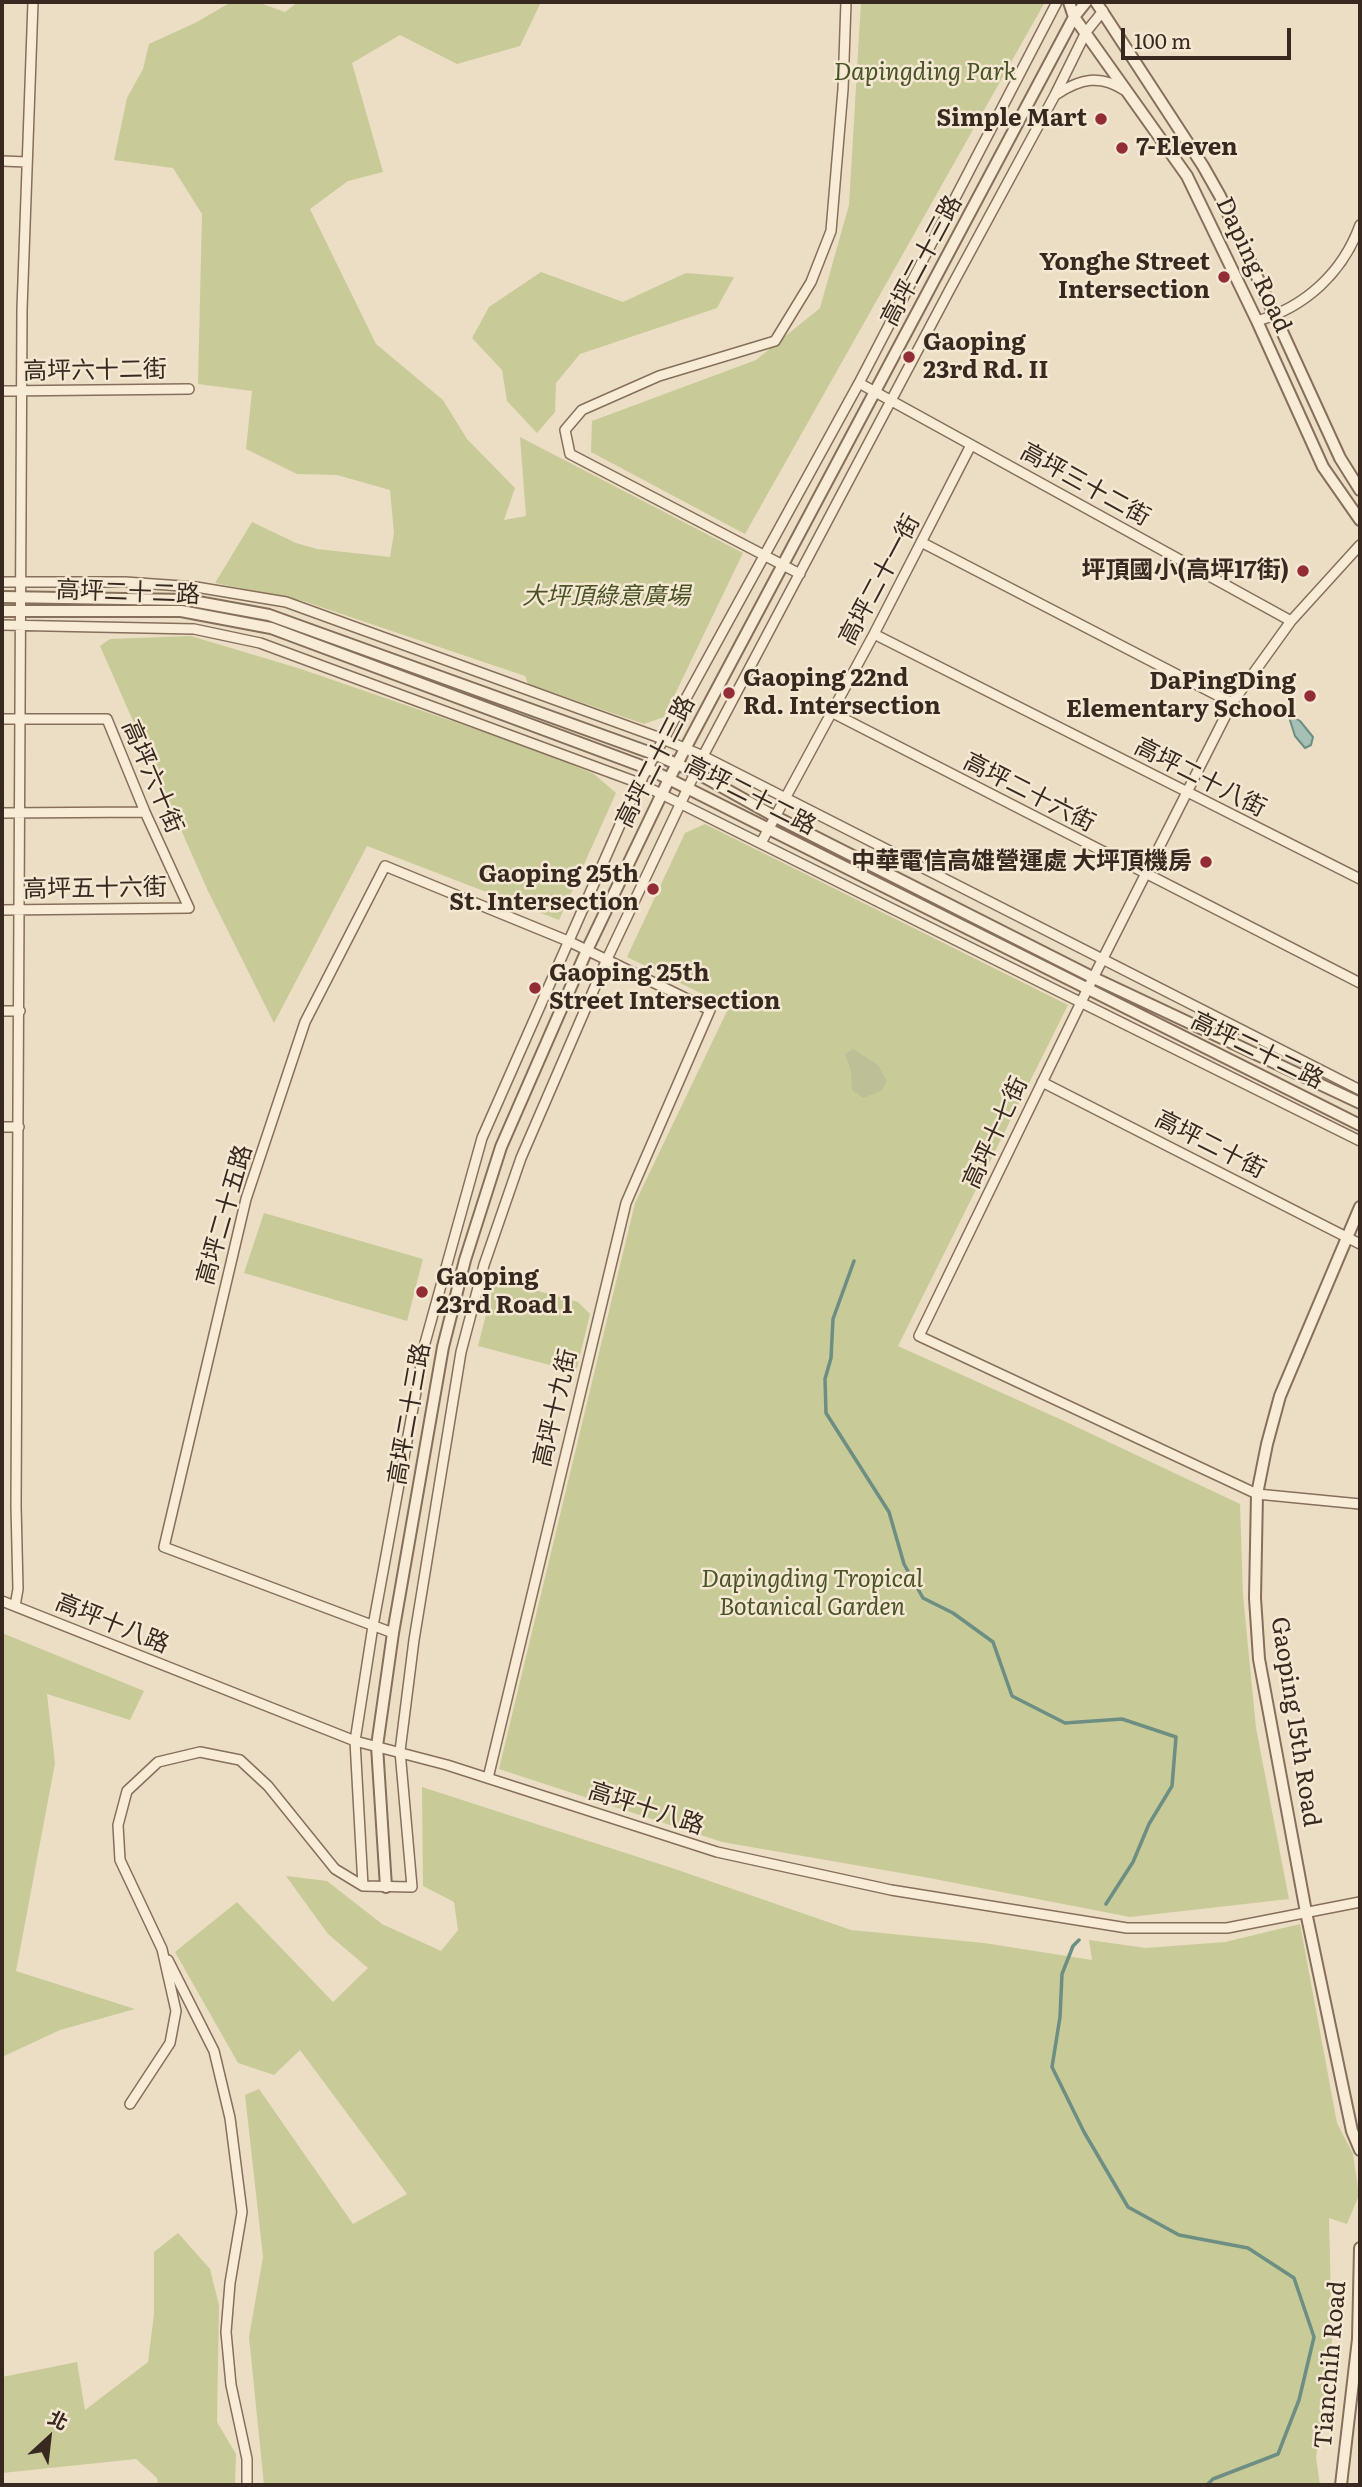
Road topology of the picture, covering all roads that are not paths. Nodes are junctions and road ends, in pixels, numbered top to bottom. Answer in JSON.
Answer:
{"nodes":[{"id":1,"x":33,"y":2,"type":"edge"},
{"id":2,"x":846,"y":2,"type":"edge"},
{"id":3,"x":1057,"y":2,"type":"edge"},
{"id":4,"x":1069,"y":2,"type":"edge"},
{"id":5,"x":1086,"y":2,"type":"edge"},
{"id":6,"x":1100,"y":6,"type":"edge"},
{"id":7,"x":1074,"y":17,"type":"junction"},
{"id":8,"x":1086,"y":32,"type":"junction"},
{"id":9,"x":1130,"y":93,"type":"junction"},
{"id":10,"x":1055,"y":94,"type":"junction"},
{"id":11,"x":2,"y":161,"type":"edge"},
{"id":12,"x":27,"y":162,"type":"junction"},
{"id":13,"x":1360,"y":225,"type":"edge"},
{"id":14,"x":1275,"y":316,"type":"junction"},
{"id":15,"x":1257,"y":321,"type":"junction"},
{"id":16,"x":859,"y":383,"type":"junction"},
{"id":17,"x":189,"y":389,"type":"dead end"},
{"id":18,"x":2,"y":391,"type":"edge"},
{"id":19,"x":22,"y":391,"type":"junction"},
{"id":20,"x":876,"y":393,"type":"junction"},
{"id":21,"x":891,"y":401,"type":"junction"},
{"id":22,"x":971,"y":445,"type":"junction"},
{"id":23,"x":1360,"y":490,"type":"edge"},
{"id":24,"x":1360,"y":520,"type":"edge"},
{"id":25,"x":921,"y":542,"type":"junction"},
{"id":26,"x":1360,"y":545,"type":"edge"},
{"id":27,"x":764,"y":554,"type":"junction"},
{"id":28,"x":785,"y":565,"type":"junction"},
{"id":29,"x":800,"y":574,"type":"junction"},
{"id":30,"x":2,"y":582,"type":"edge"},
{"id":31,"x":19,"y":582,"type":"junction"},
{"id":32,"x":2,"y":597,"type":"edge"},
{"id":33,"x":19,"y":597,"type":"junction"},
{"id":34,"x":2,"y":611,"type":"edge"},
{"id":35,"x":20,"y":611,"type":"junction"},
{"id":36,"x":1291,"y":621,"type":"junction"},
{"id":37,"x":2,"y":625,"type":"edge"},
{"id":38,"x":20,"y":625,"type":"junction"},
{"id":39,"x":874,"y":634,"type":"junction"},
{"id":40,"x":1232,"y":703,"type":"junction"},
{"id":41,"x":831,"y":712,"type":"junction"},
{"id":42,"x":2,"y":719,"type":"edge"},
{"id":43,"x":20,"y":719,"type":"junction"},
{"id":44,"x":663,"y":739,"type":"junction"},
{"id":45,"x":685,"y":748,"type":"junction"},
{"id":46,"x":654,"y":754,"type":"junction"},
{"id":47,"x":703,"y":756,"type":"junction"},
{"id":48,"x":677,"y":764,"type":"junction"},
{"id":49,"x":647,"y":768,"type":"junction"},
{"id":50,"x":695,"y":772,"type":"junction"},
{"id":51,"x":669,"y":779,"type":"junction"},
{"id":52,"x":639,"y":783,"type":"junction"},
{"id":53,"x":687,"y":788,"type":"junction"},
{"id":54,"x":1186,"y":792,"type":"junction"},
{"id":55,"x":662,"y":794,"type":"junction"},
{"id":56,"x":783,"y":798,"type":"junction"},
{"id":57,"x":679,"y":802,"type":"junction"},
{"id":58,"x":20,"y":812,"type":"junction"},
{"id":59,"x":145,"y":812,"type":"junction"},
{"id":60,"x":2,"y":813,"type":"edge"},
{"id":61,"x":774,"y":816,"type":"junction"},
{"id":62,"x":768,"y":829,"type":"junction"},
{"id":63,"x":761,"y":843,"type":"junction"},
{"id":64,"x":1145,"y":874,"type":"junction"},
{"id":65,"x":1360,"y":879,"type":"edge"},
{"id":66,"x":189,"y":908,"type":"joint"},
{"id":67,"x":2,"y":909,"type":"edge"},
{"id":68,"x":21,"y":909,"type":"junction"},
{"id":69,"x":568,"y":941,"type":"junction"},
{"id":70,"x":587,"y":950,"type":"junction"},
{"id":71,"x":607,"y":959,"type":"junction"},
{"id":72,"x":1103,"y":959,"type":"junction"},
{"id":73,"x":1094,"y":978,"type":"junction"},
{"id":74,"x":1360,"y":983,"type":"edge"},
{"id":75,"x":1087,"y":990,"type":"junction"},
{"id":76,"x":1081,"y":1003,"type":"junction"},
{"id":77,"x":2,"y":1011,"type":"edge"},
{"id":78,"x":20,"y":1011,"type":"junction"},
{"id":79,"x":1042,"y":1082,"type":"junction"},
{"id":80,"x":1360,"y":1090,"type":"edge"},
{"id":81,"x":1360,"y":1103,"type":"edge"},
{"id":82,"x":1360,"y":1125,"type":"edge"},
{"id":83,"x":2,"y":1127,"type":"edge"},
{"id":84,"x":19,"y":1127,"type":"junction"},
{"id":85,"x":1360,"y":1141,"type":"edge"},
{"id":86,"x":1360,"y":1207,"type":"edge"},
{"id":87,"x":1347,"y":1237,"type":"junction"},
{"id":88,"x":1360,"y":1244,"type":"edge"},
{"id":89,"x":1257,"y":1494,"type":"junction"},
{"id":90,"x":1360,"y":1502,"type":"edge"},
{"id":91,"x":2,"y":1601,"type":"edge"},
{"id":92,"x":15,"y":1606,"type":"junction"},
{"id":93,"x":373,"y":1626,"type":"junction"},
{"id":94,"x":393,"y":1633,"type":"junction"},
{"id":95,"x":355,"y":1741,"type":"junction"},
{"id":96,"x":377,"y":1746,"type":"junction"},
{"id":97,"x":400,"y":1751,"type":"junction"},
{"id":98,"x":488,"y":1778,"type":"junction"},
{"id":99,"x":363,"y":1886,"type":"junction"},
{"id":100,"x":386,"y":1887,"type":"junction"},
{"id":101,"x":1360,"y":1902,"type":"edge"},
{"id":102,"x":1306,"y":1912,"type":"junction"},
{"id":103,"x":162,"y":1949,"type":"junction"},
{"id":104,"x":130,"y":2104,"type":"dead end"},
{"id":105,"x":1356,"y":2131,"type":"edge"},
{"id":106,"x":1360,"y":2150,"type":"edge"},
{"id":107,"x":1360,"y":2248,"type":"edge"},
{"id":108,"x":247,"y":2485,"type":"edge"},
{"id":109,"x":1341,"y":2485,"type":"edge"}],
"edges":[{"from":1,"to":12,"type":"street"},
{"from":2,"to":27,"type":"street"},
{"from":3,"to":16,"type":"street","name":"高坪二十三路"},
{"from":4,"to":7,"type":"street","name":"Daping Road"},
{"from":5,"to":7,"type":"street","name":"高坪二十三路"},
{"from":6,"to":8,"type":"street","name":"高坪二十三路"},
{"from":6,"to":14,"type":"street","name":"Daping Road"},
{"from":7,"to":8,"type":"street","name":"Daping Road"},
{"from":7,"to":20,"type":"street","name":"高坪二十三路"},
{"from":8,"to":9,"type":"street","name":"Daping Road"},
{"from":8,"to":10,"type":"street","name":"高坪二十三路"},
{"from":9,"to":10,"type":"street"},
{"from":9,"to":15,"type":"street","name":"Daping Road"},
{"from":10,"to":21,"type":"street","name":"高坪二十三路"},
{"from":11,"to":12,"type":"street"},
{"from":12,"to":19,"type":"street"},
{"from":13,"to":14,"type":"street"},
{"from":14,"to":15,"type":"street"},
{"from":14,"to":23,"type":"street","name":"Daping Road"},
{"from":15,"to":24,"type":"street","name":"Daping Road"},
{"from":16,"to":20,"type":"street","name":"高坪三十二街"},
{"from":16,"to":27,"type":"street","name":"高坪二十三路"},
{"from":17,"to":19,"type":"street","name":"高坪六十二街"},
{"from":18,"to":19,"type":"street","name":"高坪六十二街"},
{"from":19,"to":31,"type":"street"},
{"from":20,"to":21,"type":"street","name":"高坪三十二街"},
{"from":20,"to":28,"type":"street","name":"高坪二十三路"},
{"from":21,"to":22,"type":"street","name":"高坪三十二街"},
{"from":21,"to":29,"type":"street","name":"高坪二十三路"},
{"from":22,"to":25,"type":"street","name":"高坪二十一街"},
{"from":22,"to":36,"type":"street","name":"高坪三十二街"},
{"from":25,"to":39,"type":"street","name":"高坪二十一街"},
{"from":25,"to":40,"type":"street"},
{"from":26,"to":36,"type":"street","name":"高坪十七街"},
{"from":27,"to":28,"type":"street"},
{"from":27,"to":44,"type":"street","name":"高坪二十三路"},
{"from":28,"to":29,"type":"street"},
{"from":28,"to":45,"type":"street","name":"高坪二十三路"},
{"from":29,"to":47,"type":"street","name":"高坪二十三路"},
{"from":30,"to":31,"type":"street","name":"高坪二十二路"},
{"from":31,"to":33,"type":"street"},
{"from":31,"to":44,"type":"street","name":"高坪二十二路"},
{"from":32,"to":33,"type":"street","name":"高坪二十二路"},
{"from":33,"to":35,"type":"street"},
{"from":33,"to":46,"type":"street","name":"高坪二十二路"},
{"from":34,"to":35,"type":"street","name":"高坪二十二路"},
{"from":35,"to":38,"type":"street"},
{"from":35,"to":49,"type":"street","name":"高坪二十二路"},
{"from":36,"to":40,"type":"street","name":"高坪十七街"},
{"from":37,"to":38,"type":"street","name":"高坪二十二路"},
{"from":38,"to":43,"type":"street"},
{"from":38,"to":52,"type":"street","name":"高坪二十二路"},
{"from":39,"to":41,"type":"street","name":"高坪二十一街"},
{"from":39,"to":54,"type":"street","name":"高坪二十八街"},
{"from":40,"to":54,"type":"street","name":"高坪十七街"},
{"from":41,"to":56,"type":"street","name":"高坪二十一街"},
{"from":41,"to":64,"type":"street","name":"高坪二十六街"},
{"from":42,"to":43,"type":"street","name":"高坪六十街"},
{"from":43,"to":58,"type":"street"},
{"from":43,"to":59,"type":"street","name":"高坪六十街"},
{"from":44,"to":45,"type":"street","name":"高坪二十二路"},
{"from":44,"to":46,"type":"street","name":"高坪二十三路"},
{"from":45,"to":47,"type":"street","name":"高坪二十二路"},
{"from":45,"to":48,"type":"street","name":"高坪二十三路"},
{"from":46,"to":48,"type":"street","name":"高坪二十二路"},
{"from":46,"to":49,"type":"street","name":"高坪二十三路"},
{"from":47,"to":50,"type":"street","name":"高坪二十三路"},
{"from":47,"to":56,"type":"street","name":"高坪二十二路"},
{"from":48,"to":50,"type":"street","name":"高坪二十二路"},
{"from":48,"to":51,"type":"street","name":"高坪二十三路"},
{"from":49,"to":51,"type":"street","name":"高坪二十二路"},
{"from":49,"to":52,"type":"street","name":"高坪二十三路"},
{"from":50,"to":53,"type":"street","name":"高坪二十三路"},
{"from":50,"to":61,"type":"street","name":"高坪二十二路"},
{"from":51,"to":53,"type":"street","name":"高坪二十二路"},
{"from":51,"to":55,"type":"street","name":"高坪二十三路"},
{"from":52,"to":55,"type":"street","name":"高坪二十二路"},
{"from":52,"to":69,"type":"street","name":"高坪二十三路"},
{"from":53,"to":57,"type":"street","name":"高坪二十三路"},
{"from":53,"to":62,"type":"street","name":"高坪二十二路"},
{"from":54,"to":64,"type":"street","name":"高坪十七街"},
{"from":54,"to":65,"type":"street","name":"高坪二十八街"},
{"from":55,"to":57,"type":"street","name":"高坪二十二路"},
{"from":55,"to":70,"type":"street","name":"高坪二十三路"},
{"from":56,"to":61,"type":"street","name":"高坪二十一街"},
{"from":56,"to":72,"type":"street","name":"高坪二十二路"},
{"from":57,"to":63,"type":"street","name":"高坪二十二路"},
{"from":57,"to":71,"type":"street","name":"高坪二十三路"},
{"from":58,"to":59,"type":"street"},
{"from":58,"to":60,"type":"street"},
{"from":58,"to":68,"type":"street"},
{"from":59,"to":66,"type":"street","name":"高坪六十街"},
{"from":61,"to":62,"type":"street","name":"高坪二十一街"},
{"from":61,"to":73,"type":"street","name":"高坪二十二路"},
{"from":62,"to":63,"type":"street","name":"高坪二十一街"},
{"from":62,"to":75,"type":"street","name":"高坪二十二路"},
{"from":63,"to":76,"type":"street","name":"高坪二十二路"},
{"from":64,"to":72,"type":"street","name":"高坪十七街"},
{"from":64,"to":74,"type":"street","name":"高坪二十六街"},
{"from":66,"to":68,"type":"street","name":"高坪五十六街"},
{"from":67,"to":68,"type":"street","name":"高坪五十六街"},
{"from":68,"to":78,"type":"street"},
{"from":69,"to":70,"type":"street","name":"高坪十九街"},
{"from":69,"to":93,"type":"street","name":"高坪二十三路"},
{"from":69,"to":93,"type":"street","name":"高坪二十五路"},
{"from":70,"to":71,"type":"street","name":"高坪十九街"},
{"from":70,"to":94,"type":"street","name":"高坪二十三路"},
{"from":71,"to":97,"type":"street","name":"高坪二十三路"},
{"from":71,"to":98,"type":"street","name":"高坪十九街"},
{"from":72,"to":73,"type":"street","name":"高坪十七街"},
{"from":72,"to":80,"type":"street","name":"高坪二十二路"},
{"from":73,"to":75,"type":"street","name":"高坪十七街"},
{"from":73,"to":81,"type":"street","name":"高坪二十二路"},
{"from":75,"to":76,"type":"street","name":"高坪十七街"},
{"from":75,"to":82,"type":"street","name":"高坪二十二路"},
{"from":76,"to":79,"type":"street","name":"高坪十七街"},
{"from":76,"to":85,"type":"street","name":"高坪二十二路"},
{"from":77,"to":78,"type":"street"},
{"from":78,"to":84,"type":"street"},
{"from":79,"to":87,"type":"street","name":"高坪二十街"},
{"from":79,"to":89,"type":"street","name":"高坪十七街"},
{"from":83,"to":84,"type":"street"},
{"from":84,"to":92,"type":"street"},
{"from":86,"to":87,"type":"street","name":"Gaoping 15th Road"},
{"from":87,"to":88,"type":"street","name":"高坪二十街"},
{"from":87,"to":89,"type":"street","name":"Gaoping 15th Road"},
{"from":89,"to":90,"type":"street","name":"高坪十七街"},
{"from":89,"to":102,"type":"street","name":"Gaoping 15th Road"},
{"from":91,"to":92,"type":"street","name":"高坪十八路"},
{"from":92,"to":95,"type":"street","name":"高坪十八路"},
{"from":93,"to":94,"type":"street","name":"高坪二十五路"},
{"from":93,"to":95,"type":"street","name":"高坪二十三路"},
{"from":94,"to":96,"type":"street","name":"高坪二十三路"},
{"from":95,"to":96,"type":"street","name":"高坪十八路"},
{"from":95,"to":99,"type":"street","name":"高坪二十三路"},
{"from":96,"to":97,"type":"street","name":"高坪十八路"},
{"from":96,"to":100,"type":"street","name":"高坪二十三路"},
{"from":97,"to":98,"type":"street","name":"高坪十八路"},
{"from":97,"to":100,"type":"street","name":"高坪二十三路"},
{"from":98,"to":102,"type":"street","name":"高坪十八路"},
{"from":99,"to":100,"type":"street"},
{"from":99,"to":103,"type":"street"},
{"from":101,"to":102,"type":"street","name":"高坪十八路"},
{"from":102,"to":105,"type":"street","name":"Gaoping 15th Road"},
{"from":103,"to":104,"type":"street"},
{"from":103,"to":108,"type":"street"},
{"from":105,"to":106,"type":"street"},
{"from":107,"to":109,"type":"street","name":"Tianchih Road"}]}
